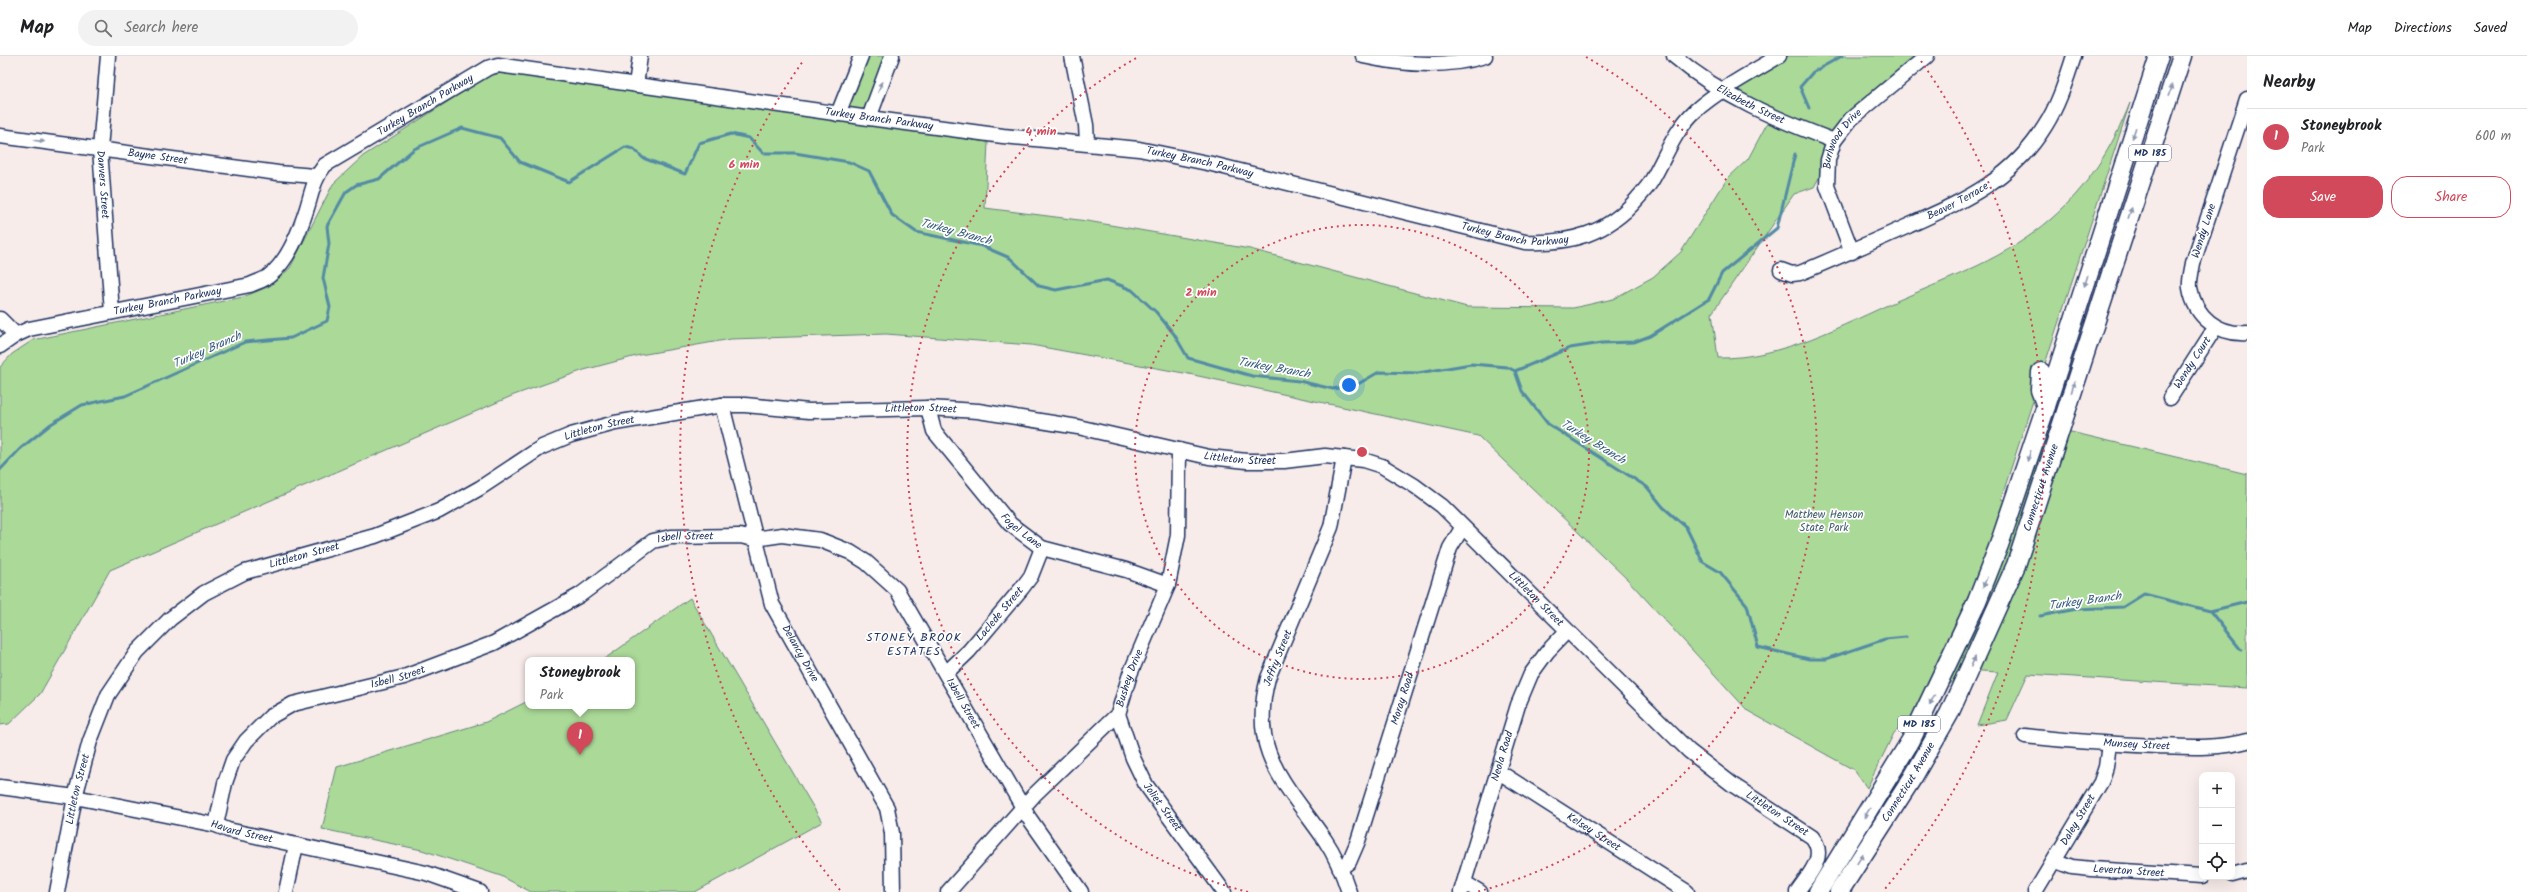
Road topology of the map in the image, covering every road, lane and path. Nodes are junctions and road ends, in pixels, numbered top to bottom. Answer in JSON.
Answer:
{"nodes":[{"id":1,"x":108,"y":56,"type":"edge"},
{"id":2,"x":640,"y":56,"type":"edge"},
{"id":3,"x":860,"y":56,"type":"edge"},
{"id":4,"x":892,"y":56,"type":"edge"},
{"id":5,"x":1072,"y":56,"type":"edge"},
{"id":6,"x":1363,"y":56,"type":"edge"},
{"id":7,"x":1674,"y":56,"type":"edge"},
{"id":8,"x":1779,"y":56,"type":"edge"},
{"id":9,"x":1927,"y":56,"type":"edge"},
{"id":10,"x":2074,"y":56,"type":"edge"},
{"id":11,"x":2159,"y":56,"type":"edge"},
{"id":12,"x":2182,"y":56,"type":"edge"},
{"id":13,"x":1480,"y":57,"type":"edge"},
{"id":14,"x":510,"y":61,"type":"edge"},
{"id":15,"x":636,"y":85,"type":"junction"},
{"id":16,"x":1722,"y":92,"type":"junction"},
{"id":17,"x":2247,"y":99,"type":"edge"},
{"id":18,"x":838,"y":114,"type":"junction"},
{"id":19,"x":870,"y":118,"type":"junction"},
{"id":20,"x":0,"y":136,"type":"edge"},
{"id":21,"x":1834,"y":141,"type":"junction"},
{"id":22,"x":1086,"y":142,"type":"junction"},
{"id":23,"x":100,"y":149,"type":"junction"},
{"id":24,"x":316,"y":176,"type":"junction"},
{"id":25,"x":1852,"y":252,"type":"junction"},
{"id":26,"x":1781,"y":270,"type":"dead end"},
{"id":27,"x":112,"y":312,"type":"junction"},
{"id":28,"x":0,"y":319,"type":"edge"},
{"id":29,"x":2073,"y":322,"type":"junction"},
{"id":30,"x":2092,"y":328,"type":"junction"},
{"id":31,"x":2215,"y":328,"type":"junction"},
{"id":32,"x":16,"y":334,"type":"junction"},
{"id":33,"x":2247,"y":334,"type":"edge"},
{"id":34,"x":0,"y":346,"type":"edge"},
{"id":35,"x":2041,"y":372,"type":"dead end"},
{"id":36,"x":2170,"y":398,"type":"dead end"},
{"id":37,"x":722,"y":405,"type":"junction"},
{"id":38,"x":928,"y":408,"type":"junction"},
{"id":39,"x":2043,"y":413,"type":"junction"},
{"id":40,"x":1179,"y":450,"type":"junction"},
{"id":41,"x":1344,"y":458,"type":"junction"},
{"id":42,"x":1462,"y":528,"type":"junction"},
{"id":43,"x":754,"y":539,"type":"junction"},
{"id":44,"x":1042,"y":548,"type":"junction"},
{"id":45,"x":1168,"y":585,"type":"junction"},
{"id":46,"x":1566,"y":632,"type":"junction"},
{"id":47,"x":946,"y":672,"type":"junction"},
{"id":48,"x":1118,"y":714,"type":"junction"},
{"id":49,"x":2025,"y":736,"type":"dead end"},
{"id":50,"x":2247,"y":741,"type":"edge"},
{"id":51,"x":2109,"y":744,"type":"junction"},
{"id":52,"x":1499,"y":772,"type":"junction"},
{"id":53,"x":0,"y":787,"type":"edge"},
{"id":54,"x":75,"y":798,"type":"junction"},
{"id":55,"x":1024,"y":807,"type":"junction"},
{"id":56,"x":216,"y":825,"type":"junction"},
{"id":57,"x":296,"y":845,"type":"junction"},
{"id":58,"x":2056,"y":860,"type":"junction"},
{"id":59,"x":1341,"y":868,"type":"junction"},
{"id":60,"x":2247,"y":871,"type":"edge"},
{"id":61,"x":2235,"y":874,"type":"edge"},
{"id":62,"x":2199,"y":876,"type":"edge"},
{"id":63,"x":1463,"y":887,"type":"edge"},
{"id":64,"x":56,"y":892,"type":"edge"},
{"id":65,"x":286,"y":892,"type":"edge"},
{"id":66,"x":480,"y":892,"type":"edge"},
{"id":67,"x":894,"y":892,"type":"edge"},
{"id":68,"x":948,"y":892,"type":"edge"},
{"id":69,"x":1081,"y":892,"type":"edge"},
{"id":70,"x":1224,"y":892,"type":"edge"},
{"id":71,"x":1349,"y":892,"type":"edge"},
{"id":72,"x":1480,"y":892,"type":"edge"},
{"id":73,"x":1687,"y":892,"type":"edge"},
{"id":74,"x":1797,"y":892,"type":"edge"},
{"id":75,"x":1818,"y":892,"type":"edge"},
{"id":76,"x":1839,"y":892,"type":"edge"},
{"id":77,"x":2035,"y":892,"type":"edge"}],
"edges":[{"from":1,"to":23,"type":"street","name":"Danvers Street"},
{"from":2,"to":15,"type":"street"},
{"from":3,"to":18,"type":"street"},
{"from":19,"to":4,"type":"street","one_way":true},
{"from":5,"to":22,"type":"street"},
{"from":6,"to":13,"type":"street"},
{"from":7,"to":16,"type":"street","name":"Elizabeth Street"},
{"from":8,"to":16,"type":"street","name":"Turkey Branch Parkway"},
{"from":9,"to":21,"type":"street","name":"Burlwood Drive"},
{"from":10,"to":25,"type":"street","name":"Beaver Terrace"},
{"from":11,"to":29,"type":"main road","name":"Connecticut Avenue","number":"MD 185","one_way":true},
{"from":30,"to":12,"type":"main road","name":"Connecticut Avenue","number":"MD 185","one_way":true},
{"from":14,"to":15,"type":"street","name":"Turkey Branch Parkway"},
{"from":14,"to":24,"type":"street","name":"Turkey Branch Parkway"},
{"from":15,"to":18,"type":"street","name":"Turkey Branch Parkway"},
{"from":16,"to":21,"type":"street","name":"Elizabeth Street"},
{"from":16,"to":22,"type":"street","name":"Turkey Branch Parkway"},
{"from":17,"to":31,"type":"street","name":"Wendy Lane"},
{"from":18,"to":19,"type":"street","name":"Turkey Branch Parkway"},
{"from":19,"to":22,"type":"street","name":"Turkey Branch Parkway"},
{"from":20,"to":23,"type":"street","name":"Bayne Street","one_way":true},
{"from":21,"to":25,"type":"street","name":"Burlwood Drive"},
{"from":23,"to":24,"type":"street","name":"Bayne Street"},
{"from":23,"to":27,"type":"street","name":"Danvers Street"},
{"from":24,"to":27,"type":"street","name":"Turkey Branch Parkway"},
{"from":25,"to":26,"type":"street","name":"Beaver Terrace"},
{"from":27,"to":32,"type":"street","name":"Turkey Branch Parkway"},
{"from":28,"to":32,"type":"street"},
{"from":29,"to":30,"type":"main road"},
{"from":29,"to":39,"type":"main road","name":"Connecticut Avenue","number":"MD 185"},
{"from":76,"to":30,"type":"main road","name":"Connecticut Avenue","number":"MD 185","one_way":true},
{"from":31,"to":33,"type":"street"},
{"from":31,"to":36,"type":"street","name":"Wendy Court"},
{"from":32,"to":34,"type":"street","name":"Turkey Branch Parkway"},
{"from":35,"to":39,"type":"main road"},
{"from":37,"to":38,"type":"street","name":"Littleton Street"},
{"from":37,"to":43,"type":"street","name":"Delancy Drive"},
{"from":37,"to":54,"type":"street","name":"Littleton Street"},
{"from":38,"to":40,"type":"street","name":"Littleton Street"},
{"from":38,"to":44,"type":"street","name":"Fogel Lane"},
{"from":39,"to":75,"type":"main road","name":"Connecticut Avenue","number":"MD 185","one_way":true},
{"from":40,"to":41,"type":"street","name":"Littleton Street"},
{"from":40,"to":45,"type":"street","name":"Bushey Drive"},
{"from":41,"to":42,"type":"street","name":"Littleton Street"},
{"from":41,"to":59,"type":"street","name":"Jeffry Street"},
{"from":42,"to":46,"type":"street","name":"Littleton Street"},
{"from":42,"to":59,"type":"street","name":"Moray Road"},
{"from":43,"to":47,"type":"street","name":"Isbell Street"},
{"from":43,"to":56,"type":"street","name":"Isbell Street"},
{"from":43,"to":67,"type":"street","name":"Delancy Drive"},
{"from":44,"to":45,"type":"street","name":"Fogel Lane"},
{"from":44,"to":47,"type":"street","name":"Laclede Street"},
{"from":45,"to":48,"type":"street","name":"Bushey Drive"},
{"from":46,"to":52,"type":"street","name":"Neola Road"},
{"from":46,"to":74,"type":"street","name":"Littleton Street"},
{"from":47,"to":55,"type":"street","name":"Isbell Street"},
{"from":48,"to":55,"type":"street","name":"Bushey Drive"},
{"from":48,"to":70,"type":"street","name":"Joliet Street"},
{"from":49,"to":51,"type":"street","name":"Munsey Street"},
{"from":50,"to":51,"type":"street","name":"Munsey Street"},
{"from":51,"to":58,"type":"street","name":"Daley Street"},
{"from":52,"to":63,"type":"street","name":"Neola Road"},
{"from":52,"to":73,"type":"street","name":"Kelsey Street"},
{"from":53,"to":54,"type":"street","name":"Havard Street"},
{"from":54,"to":56,"type":"street","name":"Havard Street"},
{"from":54,"to":64,"type":"street","name":"Littleton Street"},
{"from":55,"to":68,"type":"street","name":"Bushey Drive"},
{"from":55,"to":69,"type":"street","name":"Isbell Street"},
{"from":56,"to":57,"type":"street","name":"Havard Street"},
{"from":57,"to":65,"type":"street"},
{"from":57,"to":66,"type":"street","name":"Havard Street"},
{"from":58,"to":62,"type":"street","name":"Leverton Street"},
{"from":58,"to":77,"type":"street","name":"Daley Street"},
{"from":59,"to":71,"type":"street","name":"Jeffry Street"},
{"from":60,"to":61,"type":"street"},
{"from":63,"to":72,"type":"street"}]}
